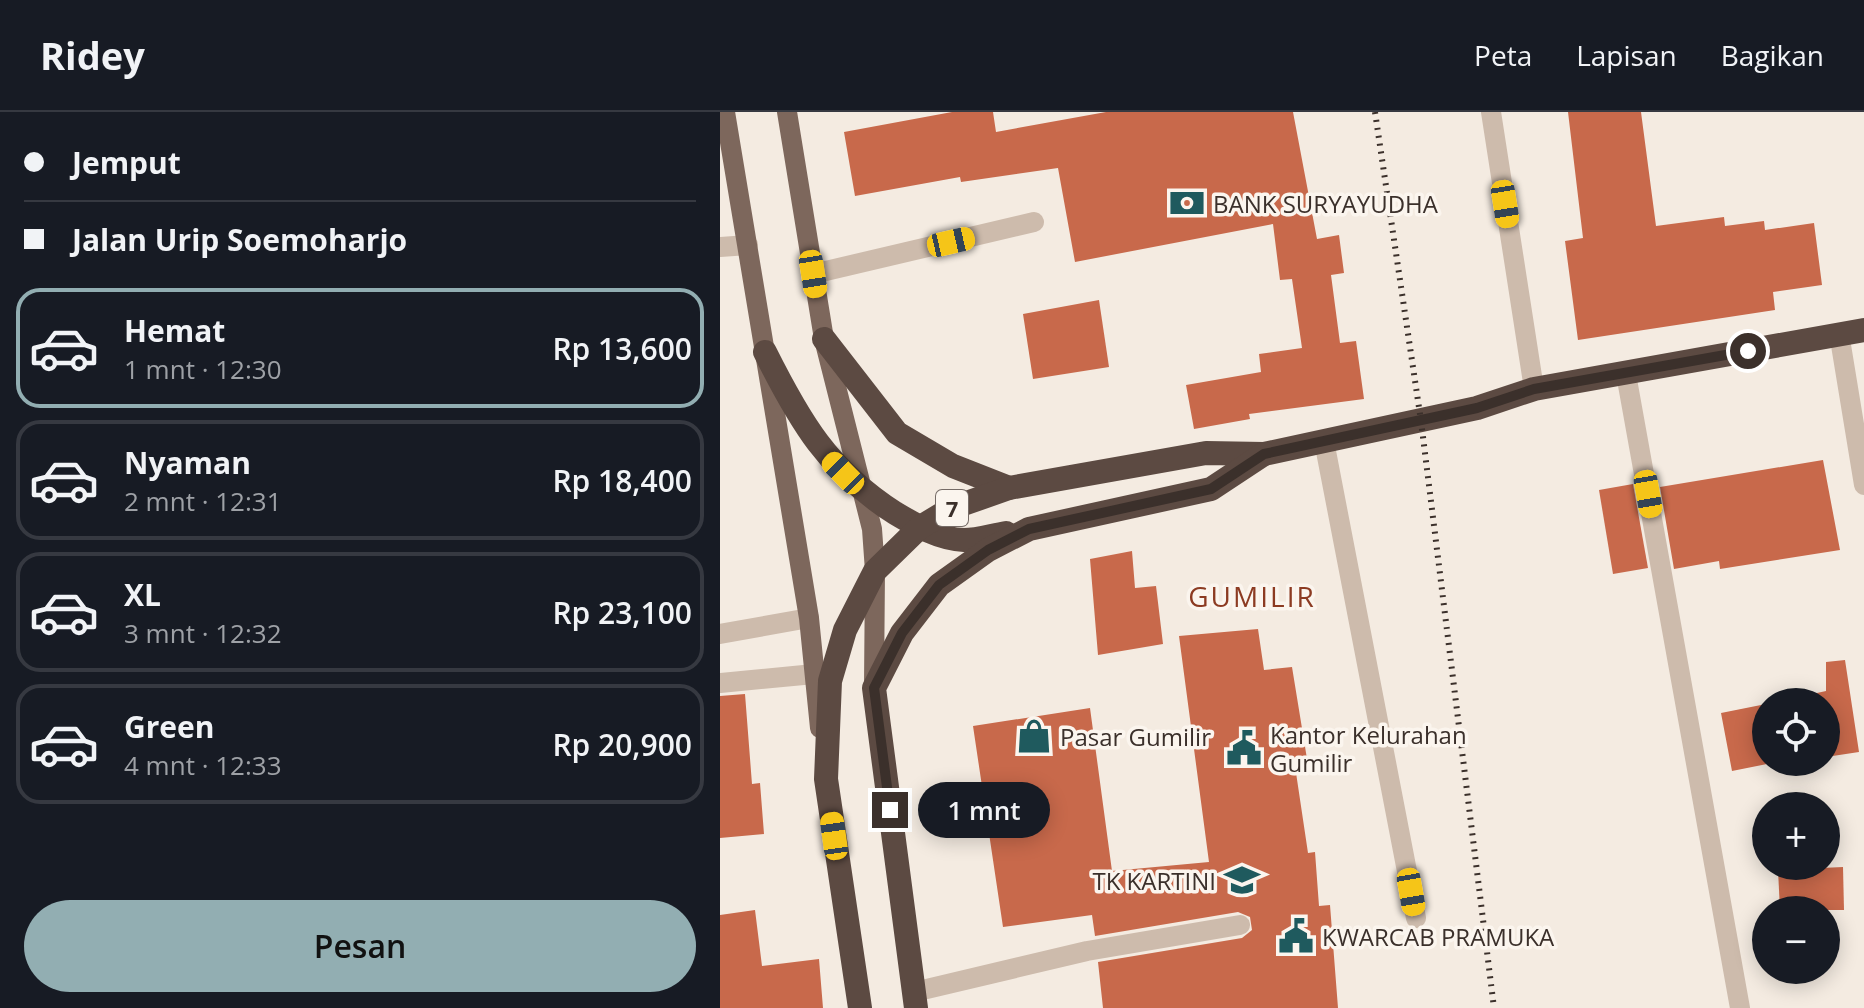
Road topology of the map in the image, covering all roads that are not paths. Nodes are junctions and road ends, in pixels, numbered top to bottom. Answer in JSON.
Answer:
{"nodes":[{"id":1,"x":725,"y":112,"type":"edge"},
{"id":2,"x":787,"y":112,"type":"edge"},
{"id":3,"x":1491,"y":112,"type":"edge"},
{"id":4,"x":1034,"y":222,"type":"dead end"},
{"id":5,"x":748,"y":245,"type":"junction"},
{"id":6,"x":720,"y":247,"type":"edge"},
{"id":7,"x":813,"y":274,"type":"junction"},
{"id":8,"x":1864,"y":330,"type":"edge"},
{"id":9,"x":1839,"y":333,"type":"junction"},
{"id":10,"x":824,"y":339,"type":"junction"},
{"id":11,"x":765,"y":352,"type":"junction"},
{"id":12,"x":1626,"y":374,"type":"junction"},
{"id":13,"x":1534,"y":389,"type":"junction"},
{"id":14,"x":1324,"y":441,"type":"junction"},
{"id":15,"x":1264,"y":454,"type":"junction"},
{"id":16,"x":1864,"y":485,"type":"edge"},
{"id":17,"x":1009,"y":488,"type":"junction"},
{"id":18,"x":860,"y":490,"type":"junction"},
{"id":19,"x":919,"y":528,"type":"junction"},
{"id":20,"x":1029,"y":529,"type":"junction"},
{"id":21,"x":875,"y":571,"type":"junction"},
{"id":22,"x":809,"y":618,"type":"junction"},
{"id":23,"x":720,"y":634,"type":"edge"},
{"id":24,"x":814,"y":674,"type":"junction"},
{"id":25,"x":720,"y":683,"type":"edge"},
{"id":26,"x":874,"y":688,"type":"junction"},
{"id":27,"x":826,"y":779,"type":"junction"},
{"id":28,"x":1416,"y":918,"type":"dead end"},
{"id":29,"x":1240,"y":925,"type":"dead end"},
{"id":30,"x":915,"y":1000,"type":"edge"},
{"id":31,"x":860,"y":1008,"type":"edge"},
{"id":32,"x":1740,"y":1008,"type":"edge"}],
"edges":[{"from":1,"to":5,"type":"main road"},
{"from":2,"to":7,"type":"main road"},
{"from":3,"to":13,"type":"street"},
{"from":4,"to":7,"type":"street"},
{"from":5,"to":6,"type":"street"},
{"from":5,"to":11,"type":"main road"},
{"from":7,"to":10,"type":"main road"},
{"from":8,"to":9,"type":"highway","number":"7"},
{"from":9,"to":12,"type":"highway","number":"7"},
{"from":9,"to":16,"type":"street"},
{"from":10,"to":17,"type":"highway"},
{"from":10,"to":18,"type":"main road"},
{"from":11,"to":18,"type":"highway"},
{"from":11,"to":22,"type":"main road"},
{"from":12,"to":13,"type":"highway","number":"7"},
{"from":12,"to":32,"type":"street"},
{"from":13,"to":14,"type":"highway","number":"7"},
{"from":14,"to":15,"type":"highway","number":"7"},
{"from":14,"to":28,"type":"street"},
{"from":15,"to":17,"type":"highway","number":"7"},
{"from":15,"to":20,"type":"highway","number":"7"},
{"from":17,"to":19,"type":"highway","number":"7"},
{"from":18,"to":19,"type":"highway"},
{"from":18,"to":21,"type":"main road"},
{"from":19,"to":20,"type":"highway"},
{"from":19,"to":21,"type":"highway","number":"7"},
{"from":20,"to":26,"type":"highway","number":"7"},
{"from":21,"to":26,"type":"main road"},
{"from":21,"to":27,"type":"highway","number":"7"},
{"from":22,"to":23,"type":"street"},
{"from":22,"to":24,"type":"main road"},
{"from":24,"to":25,"type":"street"},
{"from":24,"to":27,"type":"main road"},
{"from":26,"to":30,"type":"highway"},
{"from":27,"to":31,"type":"highway","number":"7"},
{"from":29,"to":30,"type":"street"}]}
